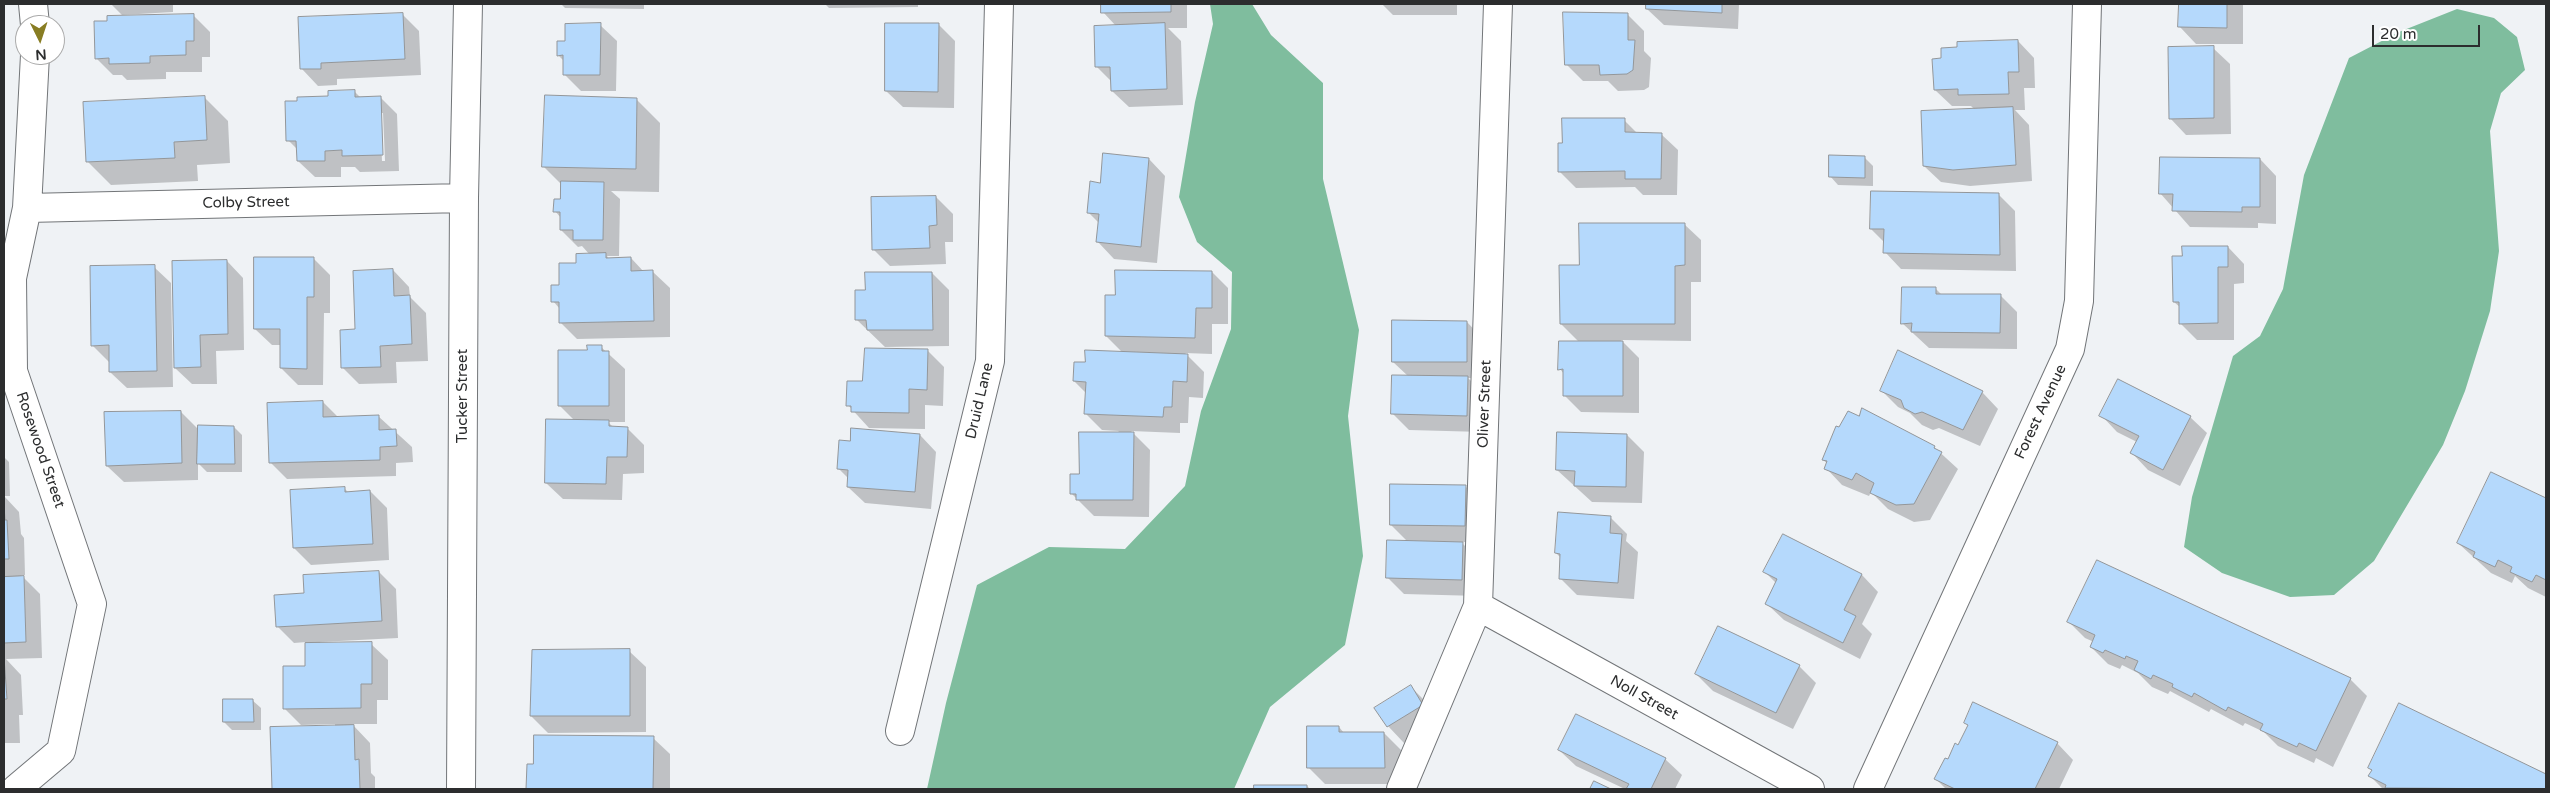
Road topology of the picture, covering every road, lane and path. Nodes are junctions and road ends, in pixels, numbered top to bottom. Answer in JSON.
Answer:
{"nodes":[{"id":1,"x":468,"y":4,"type":"edge"},
{"id":2,"x":999,"y":4,"type":"edge"},
{"id":3,"x":1498,"y":4,"type":"edge"},
{"id":4,"x":2087,"y":4,"type":"edge"},
{"id":5,"x":34,"y":65,"type":"edge"},
{"id":6,"x":464,"y":198,"type":"junction"},
{"id":7,"x":27,"y":208,"type":"junction"},
{"id":8,"x":1478,"y":606,"type":"junction"},
{"id":9,"x":900,"y":731,"type":"dead end"},
{"id":10,"x":16,"y":789,"type":"edge"},
{"id":11,"x":461,"y":789,"type":"edge"},
{"id":12,"x":1402,"y":789,"type":"edge"},
{"id":13,"x":1810,"y":789,"type":"edge"},
{"id":14,"x":1868,"y":789,"type":"edge"}],
"edges":[{"from":1,"to":6,"type":"street","name":"Tucker Street"},
{"from":2,"to":9,"type":"street","name":"Druid Lane"},
{"from":3,"to":8,"type":"street","name":"Oliver Street"},
{"from":4,"to":14,"type":"street","name":"Forest Avenue"},
{"from":5,"to":7,"type":"street","name":"Rosewood Street"},
{"from":6,"to":7,"type":"street","name":"Colby Street"},
{"from":6,"to":11,"type":"street","name":"Tucker Street"},
{"from":7,"to":10,"type":"street","name":"Rosewood Street"},
{"from":8,"to":12,"type":"street","name":"Oliver Street"},
{"from":8,"to":13,"type":"street","name":"Noll Street"}]}
